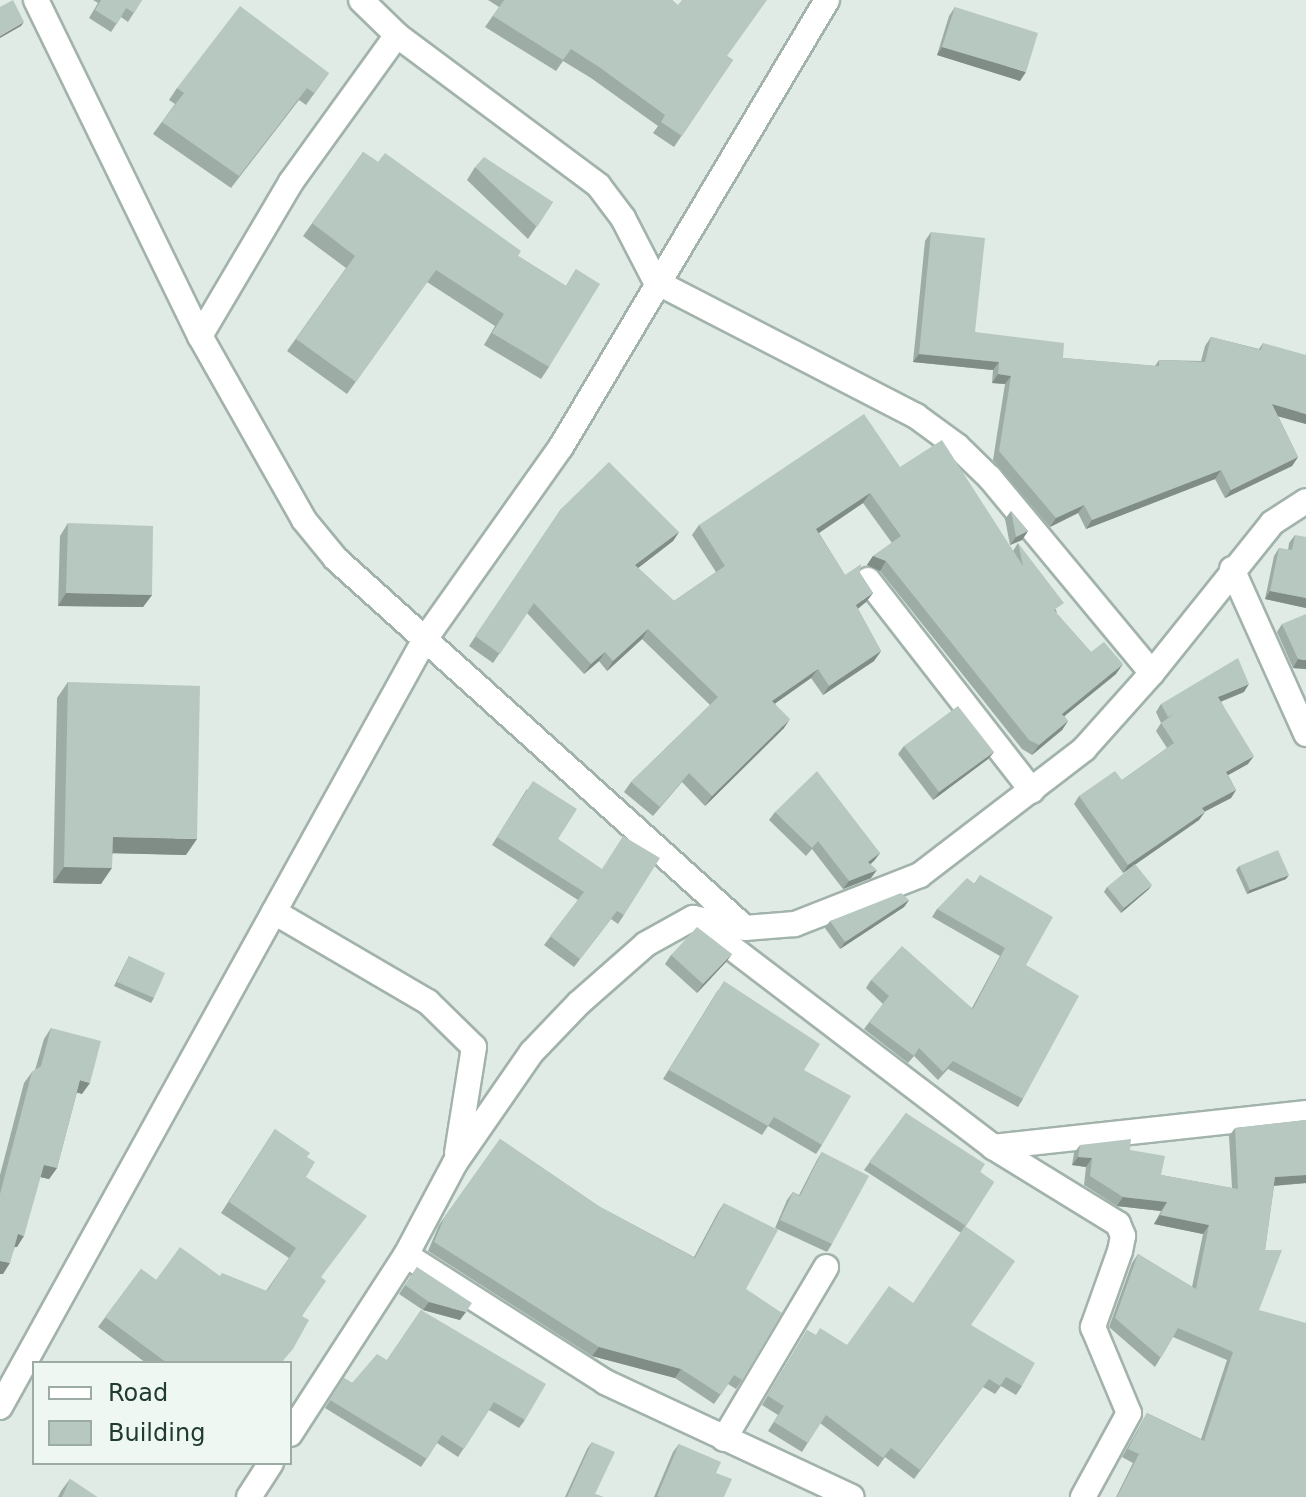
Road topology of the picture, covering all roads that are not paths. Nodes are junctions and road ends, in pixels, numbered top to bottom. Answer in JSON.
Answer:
{"nodes":[{"id":1,"x":36,"y":0,"type":"edge"},
{"id":2,"x":361,"y":0,"type":"edge"},
{"id":3,"x":827,"y":0,"type":"edge"},
{"id":4,"x":397,"y":35,"type":"junction"},
{"id":5,"x":656,"y":282,"type":"junction"},
{"id":6,"x":200,"y":336,"type":"junction"},
{"id":7,"x":1306,"y":501,"type":"edge"},
{"id":8,"x":1232,"y":569,"type":"junction"},
{"id":9,"x":868,"y":580,"type":"edge"},
{"id":10,"x":425,"y":639,"type":"junction"},
{"id":11,"x":1152,"y":673,"type":"junction"},
{"id":12,"x":1306,"y":734,"type":"edge"},
{"id":13,"x":1032,"y":791,"type":"junction"},
{"id":14,"x":274,"y":912,"type":"junction"},
{"id":15,"x":693,"y":918,"type":"junction"},
{"id":16,"x":745,"y":928,"type":"junction"},
{"id":17,"x":1306,"y":1113,"type":"edge"},
{"id":18,"x":993,"y":1147,"type":"junction"},
{"id":19,"x":455,"y":1163,"type":"junction"},
{"id":20,"x":406,"y":1255,"type":"junction"},
{"id":21,"x":826,"y":1267,"type":"dead end"},
{"id":22,"x":0,"y":1407,"type":"edge"},
{"id":23,"x":292,"y":1431,"type":"edge"},
{"id":24,"x":724,"y":1439,"type":"junction"},
{"id":25,"x":270,"y":1465,"type":"edge"},
{"id":26,"x":249,"y":1497,"type":"edge"},
{"id":27,"x":852,"y":1497,"type":"edge"},
{"id":28,"x":1083,"y":1497,"type":"edge"}],
"edges":[{"from":1,"to":6,"type":"street"},
{"from":2,"to":4,"type":"street"},
{"from":3,"to":5,"type":"street"},
{"from":4,"to":5,"type":"street"},
{"from":4,"to":6,"type":"street"},
{"from":5,"to":10,"type":"street"},
{"from":5,"to":11,"type":"street"},
{"from":6,"to":10,"type":"street"},
{"from":7,"to":8,"type":"street"},
{"from":8,"to":11,"type":"street"},
{"from":8,"to":12,"type":"street"},
{"from":9,"to":13,"type":"street"},
{"from":10,"to":14,"type":"street"},
{"from":10,"to":16,"type":"street"},
{"from":11,"to":13,"type":"street"},
{"from":13,"to":16,"type":"street"},
{"from":14,"to":19,"type":"street"},
{"from":14,"to":22,"type":"street"},
{"from":15,"to":16,"type":"street"},
{"from":15,"to":18,"type":"street"},
{"from":15,"to":19,"type":"street"},
{"from":17,"to":18,"type":"street"},
{"from":18,"to":28,"type":"street"},
{"from":19,"to":20,"type":"street"},
{"from":20,"to":23,"type":"street"},
{"from":20,"to":24,"type":"street"},
{"from":21,"to":24,"type":"street"},
{"from":24,"to":27,"type":"street"},
{"from":25,"to":26,"type":"street"}]}
